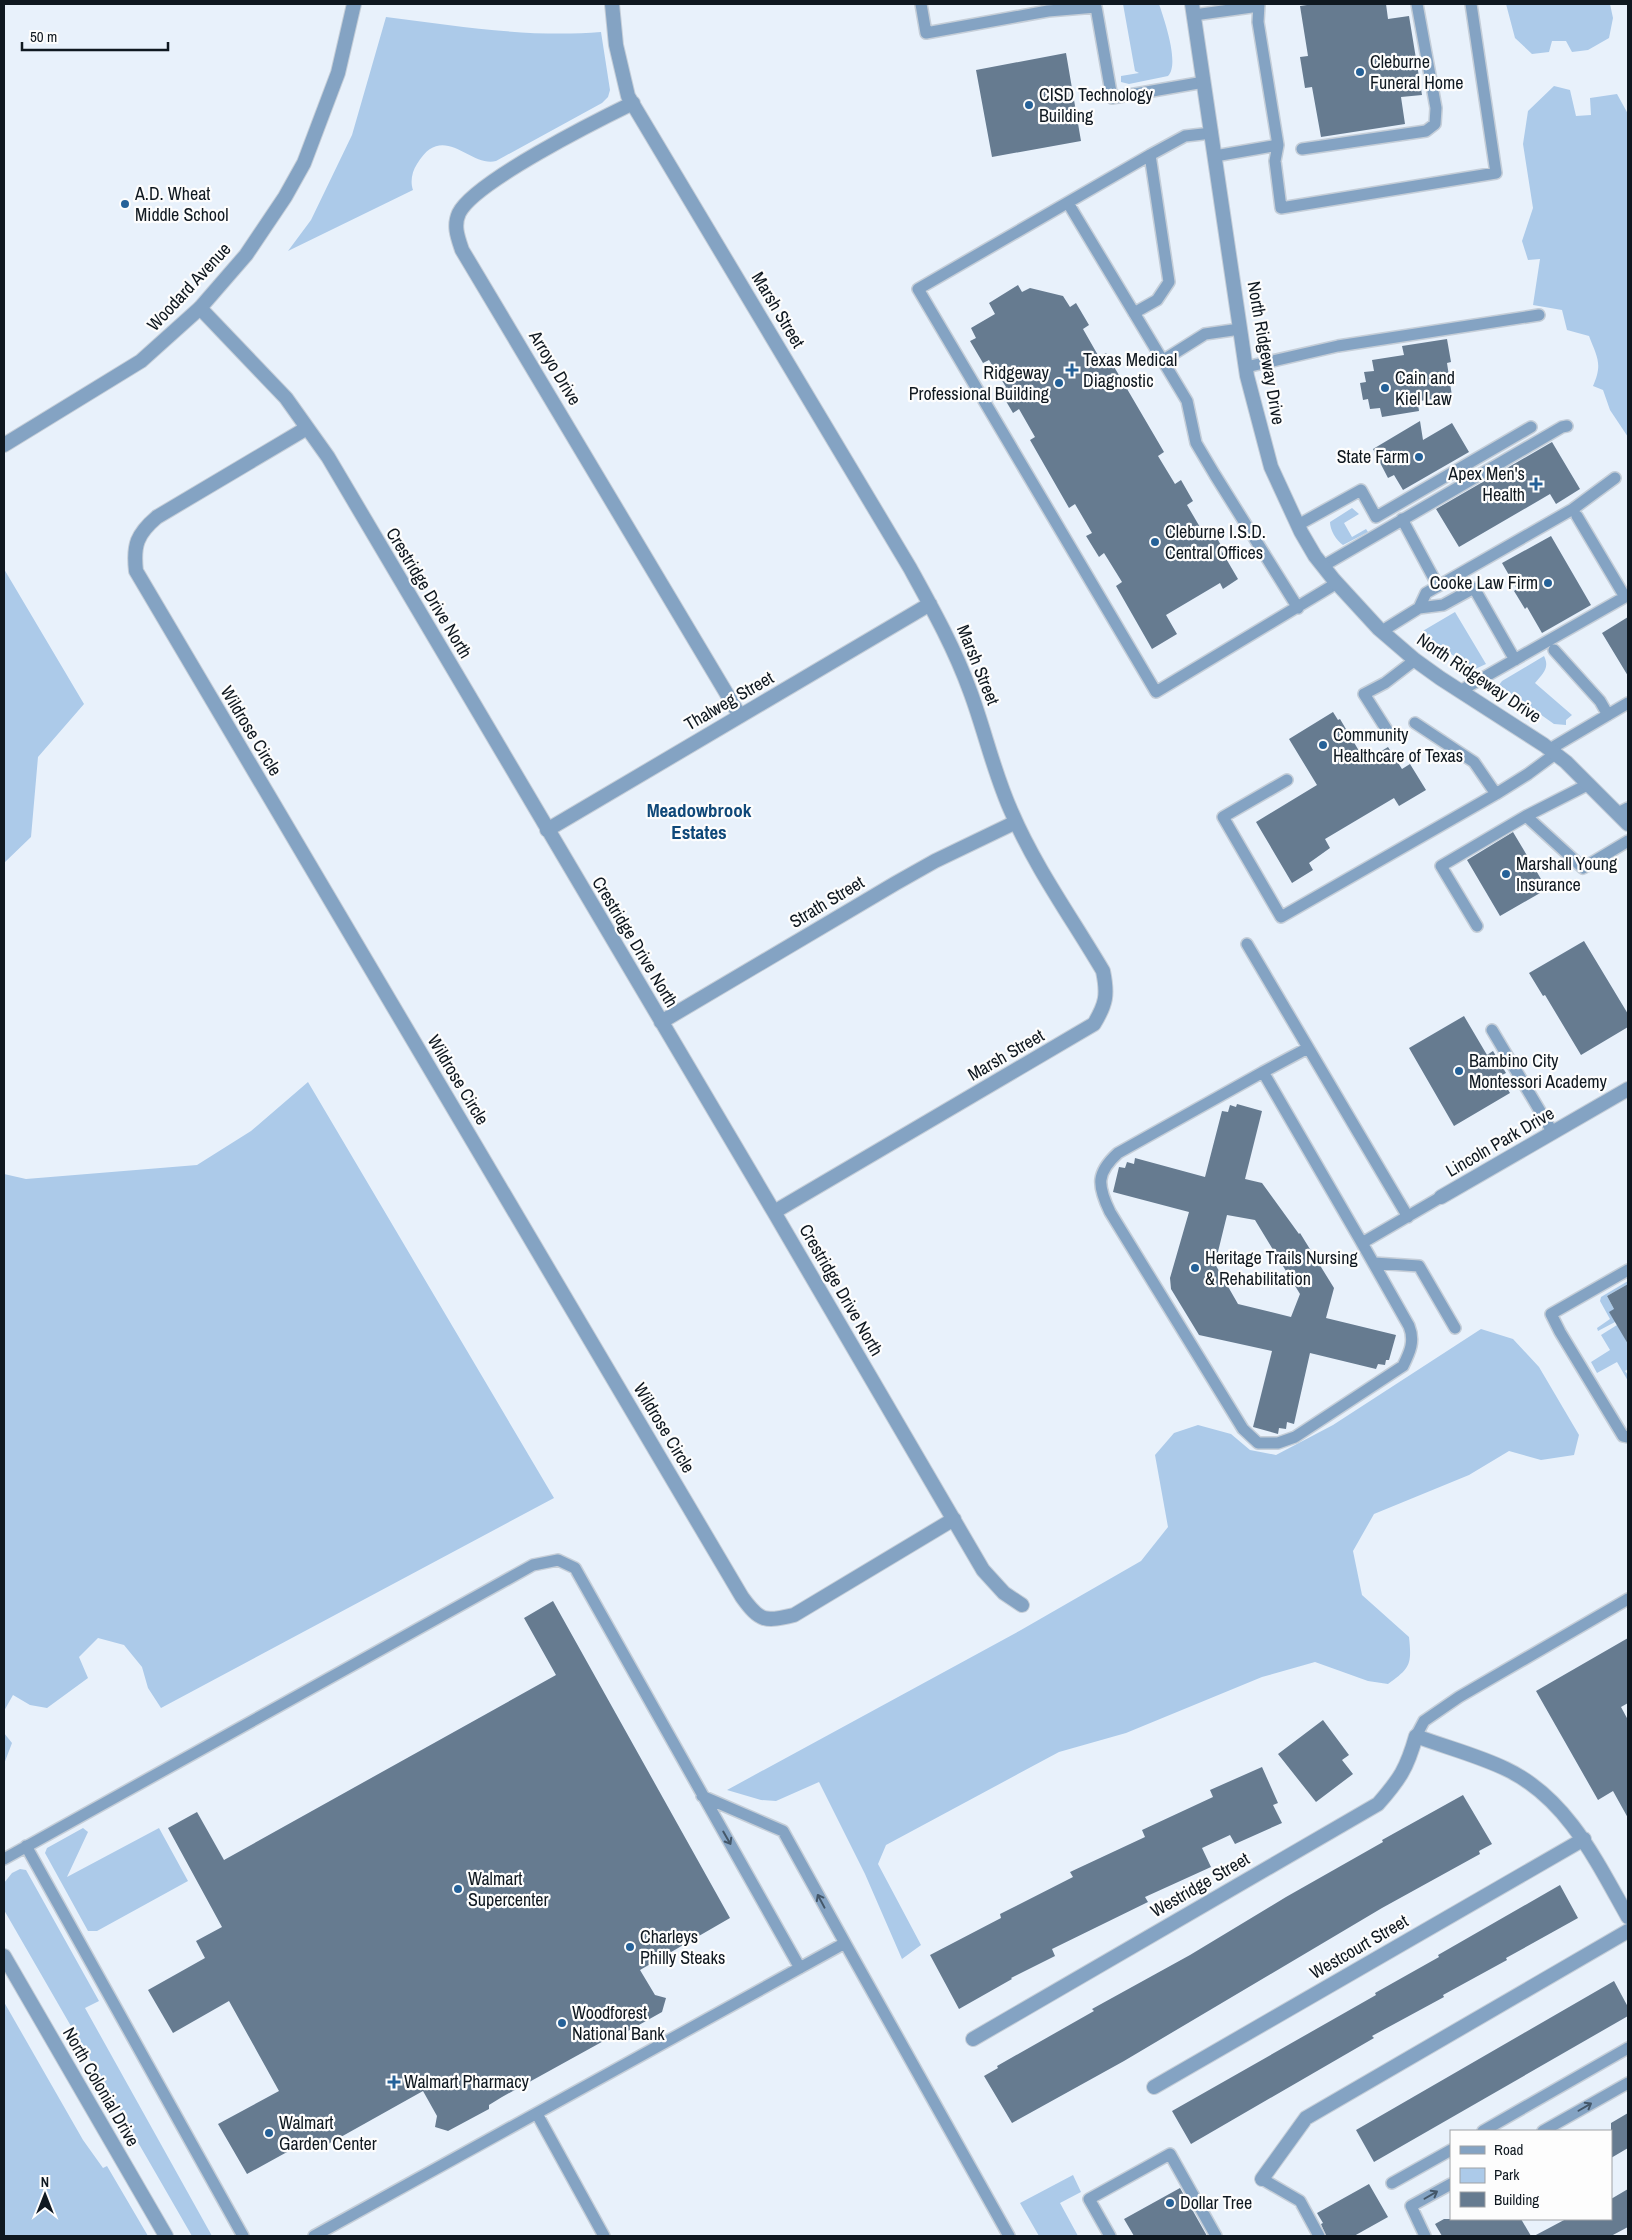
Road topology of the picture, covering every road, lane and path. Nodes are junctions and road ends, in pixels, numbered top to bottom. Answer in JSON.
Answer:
{"nodes":[{"id":1,"x":354,"y":4,"type":"edge"},
{"id":2,"x":612,"y":4,"type":"edge"},
{"id":3,"x":921,"y":4,"type":"edge"},
{"id":4,"x":1417,"y":4,"type":"edge"},
{"id":5,"x":1471,"y":4,"type":"edge"},
{"id":6,"x":1259,"y":5,"type":"edge"},
{"id":7,"x":1096,"y":6,"type":"edge"},
{"id":8,"x":1193,"y":10,"type":"edge"},
{"id":9,"x":1204,"y":82,"type":"junction"},
{"id":10,"x":633,"y":103,"type":"junction"},
{"id":11,"x":1212,"y":133,"type":"junction"},
{"id":12,"x":1278,"y":146,"type":"junction"},
{"id":13,"x":1302,"y":149,"type":"dead end"},
{"id":14,"x":1150,"y":154,"type":"junction"},
{"id":15,"x":1215,"y":156,"type":"junction"},
{"id":16,"x":1068,"y":203,"type":"junction"},
{"id":17,"x":200,"y":308,"type":"junction"},
{"id":18,"x":1134,"y":313,"type":"junction"},
{"id":19,"x":1539,"y":315,"type":"dead end"},
{"id":20,"x":1240,"y":329,"type":"junction"},
{"id":21,"x":1162,"y":360,"type":"junction"},
{"id":22,"x":1246,"y":367,"type":"junction"},
{"id":23,"x":1567,"y":426,"type":"dead end"},
{"id":24,"x":1531,"y":427,"type":"dead end"},
{"id":25,"x":307,"y":428,"type":"junction"},
{"id":26,"x":4,"y":445,"type":"edge"},
{"id":27,"x":1615,"y":478,"type":"dead end"},
{"id":28,"x":1577,"y":516,"type":"dead end"},
{"id":29,"x":1402,"y":519,"type":"junction"},
{"id":30,"x":1298,"y":525,"type":"junction"},
{"id":31,"x":1324,"y":566,"type":"junction"},
{"id":32,"x":1337,"y":583,"type":"junction"},
{"id":33,"x":1438,"y":586,"type":"junction"},
{"id":34,"x":930,"y":604,"type":"junction"},
{"id":35,"x":1298,"y":608,"type":"junction"},
{"id":36,"x":1419,"y":608,"type":"junction"},
{"id":37,"x":1382,"y":631,"type":"junction"},
{"id":38,"x":1554,"y":650,"type":"dead end"},
{"id":39,"x":1415,"y":660,"type":"junction"},
{"id":40,"x":1515,"y":660,"type":"junction"},
{"id":41,"x":1460,"y":691,"type":"junction"},
{"id":42,"x":1628,"y":703,"type":"edge"},
{"id":43,"x":1608,"y":715,"type":"junction"},
{"id":44,"x":740,"y":716,"type":"junction"},
{"id":45,"x":1414,"y":723,"type":"dead end"},
{"id":46,"x":1390,"y":735,"type":"dead end"},
{"id":47,"x":1552,"y":751,"type":"junction"},
{"id":48,"x":1287,"y":780,"type":"dead end"},
{"id":49,"x":1589,"y":784,"type":"junction"},
{"id":50,"x":1496,"y":794,"type":"junction"},
{"id":51,"x":1623,"y":810,"type":"edge"},
{"id":52,"x":1526,"y":816,"type":"junction"},
{"id":53,"x":1016,"y":822,"type":"junction"},
{"id":54,"x":1628,"y":824,"type":"edge"},
{"id":55,"x":547,"y":830,"type":"junction"},
{"id":56,"x":1628,"y":841,"type":"edge"},
{"id":57,"x":1478,"y":926,"type":"dead end"},
{"id":58,"x":1247,"y":944,"type":"dead end"},
{"id":59,"x":661,"y":1022,"type":"junction"},
{"id":60,"x":1492,"y":1030,"type":"dead end"},
{"id":61,"x":1308,"y":1048,"type":"junction"},
{"id":62,"x":1263,"y":1072,"type":"junction"},
{"id":63,"x":1628,"y":1088,"type":"edge"},
{"id":64,"x":1553,"y":1132,"type":"junction"},
{"id":65,"x":1442,"y":1197,"type":"joint"},
{"id":66,"x":774,"y":1212,"type":"junction"},
{"id":67,"x":1408,"y":1217,"type":"junction"},
{"id":68,"x":1362,"y":1243,"type":"junction"},
{"id":69,"x":1374,"y":1263,"type":"junction"},
{"id":70,"x":1628,"y":1270,"type":"edge"},
{"id":71,"x":1456,"y":1328,"type":"dead end"},
{"id":72,"x":1628,"y":1437,"type":"edge"},
{"id":73,"x":954,"y":1519,"type":"junction"},
{"id":74,"x":1628,"y":1600,"type":"edge"},
{"id":75,"x":1022,"y":1605,"type":"dead end"},
{"id":76,"x":1416,"y":1736,"type":"junction"},
{"id":77,"x":702,"y":1796,"type":"junction"},
{"id":78,"x":1584,"y":1839,"type":"junction"},
{"id":79,"x":26,"y":1846,"type":"junction"},
{"id":80,"x":4,"y":1859,"type":"edge"},
{"id":81,"x":1628,"y":1917,"type":"edge"},
{"id":82,"x":1628,"y":1931,"type":"edge"},
{"id":83,"x":845,"y":1943,"type":"junction"},
{"id":84,"x":4,"y":1956,"type":"edge"},
{"id":85,"x":800,"y":1968,"type":"junction"},
{"id":86,"x":972,"y":2039,"type":"dead end"},
{"id":87,"x":1628,"y":2048,"type":"edge"},
{"id":88,"x":1628,"y":2083,"type":"edge"},
{"id":89,"x":1154,"y":2087,"type":"dead end"},
{"id":90,"x":537,"y":2114,"type":"junction"},
{"id":91,"x":1485,"y":2130,"type":"edge"},
{"id":92,"x":1545,"y":2130,"type":"edge"},
{"id":93,"x":1450,"y":2151,"type":"edge"},
{"id":94,"x":1262,"y":2179,"type":"joint"},
{"id":95,"x":1392,"y":2184,"type":"dead end"},
{"id":96,"x":1450,"y":2185,"type":"edge"},
{"id":97,"x":166,"y":2236,"type":"edge"},
{"id":98,"x":243,"y":2236,"type":"edge"},
{"id":99,"x":314,"y":2236,"type":"edge"},
{"id":100,"x":604,"y":2236,"type":"edge"},
{"id":101,"x":1009,"y":2236,"type":"edge"},
{"id":102,"x":1110,"y":2236,"type":"edge"},
{"id":103,"x":1216,"y":2236,"type":"edge"},
{"id":104,"x":1319,"y":2236,"type":"edge"},
{"id":105,"x":1425,"y":2236,"type":"edge"}],
"edges":[{"from":1,"to":17,"type":"street","name":"Woodard Avenue"},
{"from":2,"to":10,"type":"street","name":"Marsh Street"},
{"from":3,"to":7,"type":"lane"},
{"from":4,"to":13,"type":"lane"},
{"from":5,"to":12,"type":"lane"},
{"from":6,"to":8,"type":"lane"},
{"from":6,"to":12,"type":"lane"},
{"from":7,"to":9,"type":"lane"},
{"from":8,"to":9,"type":"street","name":"North Ridgeway Drive"},
{"from":9,"to":11,"type":"street","name":"North Ridgeway Drive"},
{"from":10,"to":34,"type":"street","name":"Marsh Street"},
{"from":10,"to":44,"type":"street","name":"Arroyo Drive"},
{"from":11,"to":14,"type":"lane"},
{"from":11,"to":15,"type":"street","name":"North Ridgeway Drive"},
{"from":12,"to":15,"type":"lane"},
{"from":14,"to":16,"type":"lane"},
{"from":14,"to":18,"type":"lane"},
{"from":15,"to":20,"type":"street","name":"North Ridgeway Drive"},
{"from":16,"to":18,"type":"lane"},
{"from":16,"to":35,"type":"lane"},
{"from":17,"to":25,"type":"street","name":"Crestridge Drive North"},
{"from":17,"to":26,"type":"street","name":"Woodard Avenue"},
{"from":18,"to":21,"type":"lane"},
{"from":19,"to":22,"type":"lane"},
{"from":20,"to":21,"type":"lane"},
{"from":20,"to":22,"type":"street","name":"North Ridgeway Drive"},
{"from":21,"to":35,"type":"lane"},
{"from":22,"to":30,"type":"street","name":"North Ridgeway Drive"},
{"from":23,"to":29,"type":"lane"},
{"from":24,"to":30,"type":"lane"},
{"from":25,"to":55,"type":"street","name":"Crestridge Drive North"},
{"from":25,"to":73,"type":"street","name":"Wildrose Circle"},
{"from":27,"to":33,"type":"lane"},
{"from":28,"to":40,"type":"lane"},
{"from":29,"to":31,"type":"lane"},
{"from":29,"to":33,"type":"lane"},
{"from":30,"to":31,"type":"street","name":"North Ridgeway Drive"},
{"from":31,"to":32,"type":"street","name":"North Ridgeway Drive"},
{"from":32,"to":35,"type":"lane"},
{"from":32,"to":37,"type":"street","name":"North Ridgeway Drive"},
{"from":33,"to":36,"type":"lane"},
{"from":34,"to":44,"type":"street","name":"Thalweg Street"},
{"from":34,"to":53,"type":"street","name":"Marsh Street"},
{"from":36,"to":37,"type":"lane"},
{"from":36,"to":40,"type":"lane"},
{"from":37,"to":39,"type":"street","name":"North Ridgeway Drive"},
{"from":38,"to":43,"type":"lane"},
{"from":39,"to":41,"type":"street","name":"North Ridgeway Drive"},
{"from":39,"to":46,"type":"lane"},
{"from":40,"to":41,"type":"lane"},
{"from":41,"to":47,"type":"street","name":"North Ridgeway Drive"},
{"from":42,"to":43,"type":"lane"},
{"from":43,"to":47,"type":"lane"},
{"from":44,"to":55,"type":"street","name":"Thalweg Street"},
{"from":45,"to":50,"type":"lane"},
{"from":47,"to":49,"type":"street","name":"North Ridgeway Drive"},
{"from":47,"to":50,"type":"lane"},
{"from":48,"to":50,"type":"lane"},
{"from":49,"to":51,"type":"street","name":"North Ridgeway Drive"},
{"from":49,"to":52,"type":"lane"},
{"from":51,"to":54,"type":"street","name":"North Ridgeway Drive"},
{"from":52,"to":56,"type":"lane"},
{"from":52,"to":57,"type":"lane"},
{"from":53,"to":59,"type":"street","name":"Strath Street"},
{"from":53,"to":66,"type":"street","name":"Marsh Street"},
{"from":55,"to":59,"type":"street","name":"Crestridge Drive North"},
{"from":58,"to":61,"type":"lane"},
{"from":59,"to":66,"type":"street","name":"Crestridge Drive North"},
{"from":60,"to":64,"type":"lane"},
{"from":61,"to":62,"type":"lane"},
{"from":61,"to":67,"type":"lane"},
{"from":62,"to":68,"type":"lane"},
{"from":62,"to":69,"type":"lane"},
{"from":63,"to":64,"type":"street","name":"Lincoln Park Drive"},
{"from":64,"to":65,"type":"street","name":"Lincoln Park Drive"},
{"from":65,"to":67,"type":"lane"},
{"from":66,"to":73,"type":"street","name":"Crestridge Drive North"},
{"from":67,"to":68,"type":"lane"},
{"from":68,"to":69,"type":"lane"},
{"from":69,"to":71,"type":"lane"},
{"from":70,"to":72,"type":"lane"},
{"from":73,"to":75,"type":"street","name":"Crestridge Drive North"},
{"from":74,"to":76,"type":"lane"},
{"from":76,"to":78,"type":"street"},
{"from":76,"to":86,"type":"street","name":"Westridge Street"},
{"from":77,"to":79,"type":"lane"},
{"from":83,"to":77,"type":"lane","one_way":true},
{"from":77,"to":85,"type":"lane","one_way":true},
{"from":78,"to":81,"type":"street"},
{"from":78,"to":89,"type":"street","name":"Westcourt Street"},
{"from":79,"to":80,"type":"lane"},
{"from":79,"to":98,"type":"lane"},
{"from":82,"to":94,"type":"street"},
{"from":83,"to":85,"type":"lane"},
{"from":83,"to":101,"type":"lane"},
{"from":84,"to":97,"type":"street","name":"North Colonial Drive"},
{"from":85,"to":90,"type":"lane"},
{"from":87,"to":91,"type":"lane"},
{"from":92,"to":88,"type":"lane","one_way":true},
{"from":90,"to":99,"type":"lane"},
{"from":90,"to":100,"type":"lane"},
{"from":93,"to":95,"type":"lane"},
{"from":94,"to":104,"type":"lane"},
{"from":105,"to":96,"type":"lane","one_way":true},
{"from":102,"to":103,"type":"lane"}]}
